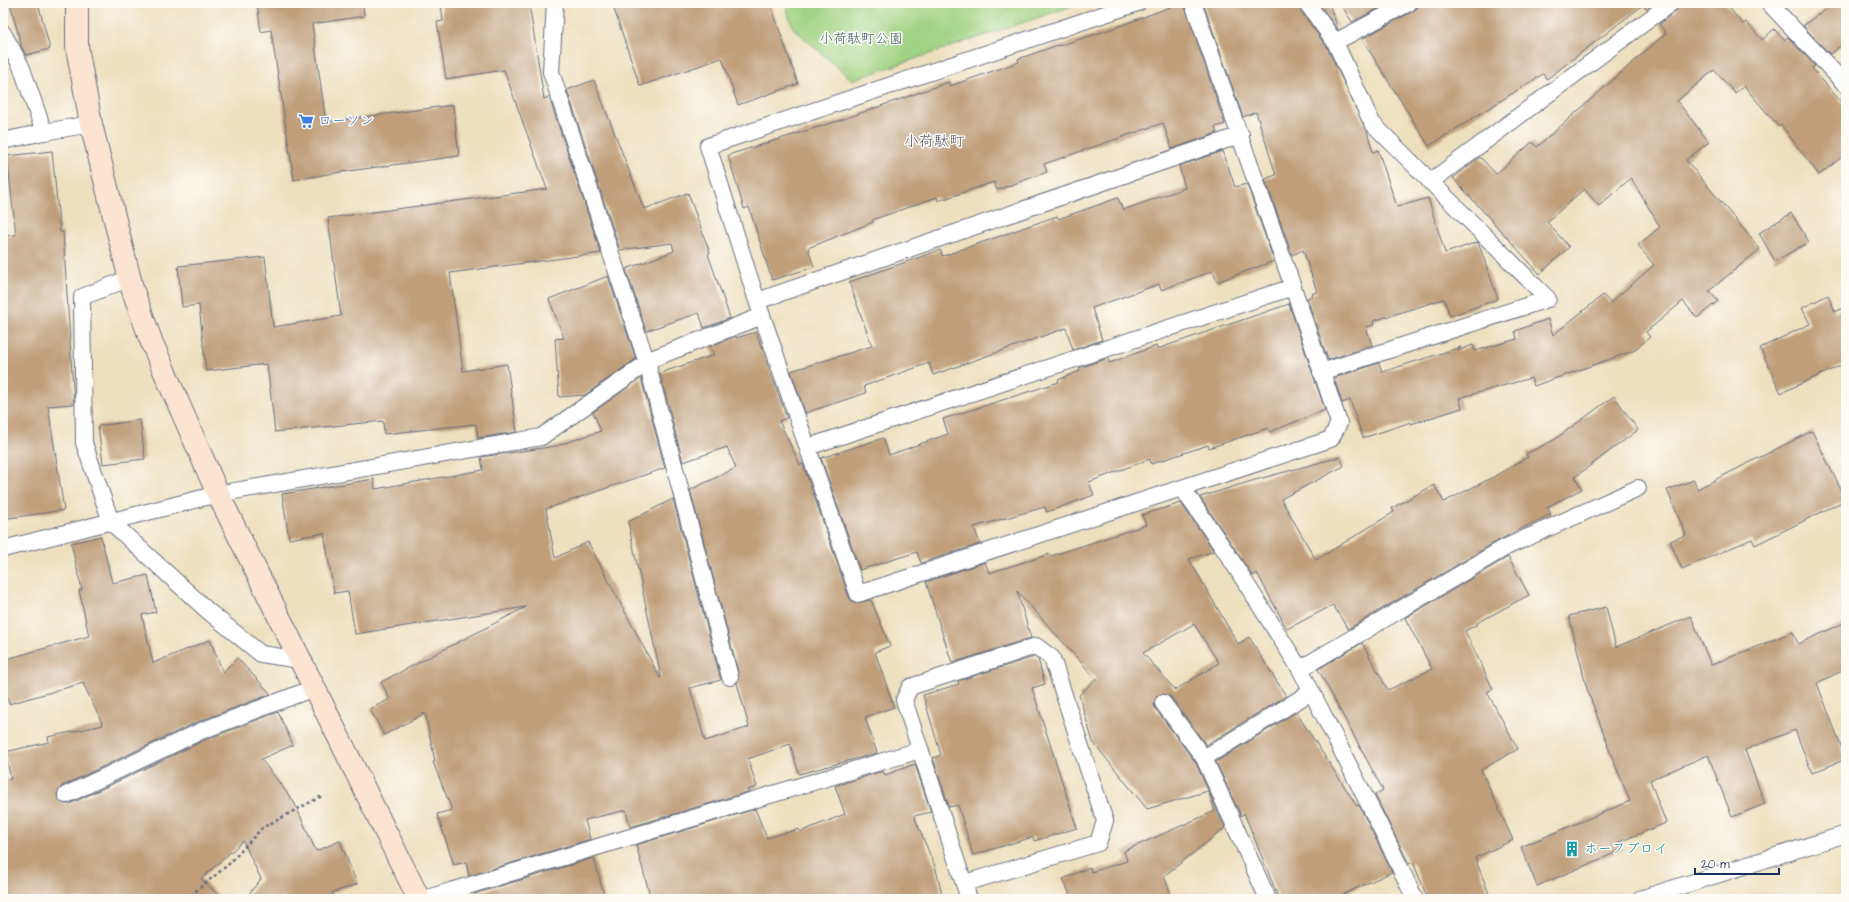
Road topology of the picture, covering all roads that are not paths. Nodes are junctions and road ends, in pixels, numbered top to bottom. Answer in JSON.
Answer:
{"nodes":[{"id":1,"x":77,"y":3,"type":"edge"},
{"id":2,"x":555,"y":3,"type":"edge"},
{"id":3,"x":1138,"y":3,"type":"edge"},
{"id":4,"x":1193,"y":3,"type":"edge"},
{"id":5,"x":1307,"y":3,"type":"edge"},
{"id":6,"x":1409,"y":3,"type":"edge"},
{"id":7,"x":1671,"y":3,"type":"edge"},
{"id":8,"x":1769,"y":3,"type":"edge"},
{"id":9,"x":3,"y":32,"type":"edge"},
{"id":10,"x":1335,"y":42,"type":"junction"},
{"id":11,"x":1846,"y":85,"type":"edge"},
{"id":12,"x":91,"y":124,"type":"junction"},
{"id":13,"x":44,"y":132,"type":"junction"},
{"id":14,"x":1241,"y":135,"type":"junction"},
{"id":15,"x":3,"y":141,"type":"edge"},
{"id":16,"x":1430,"y":182,"type":"junction"},
{"id":17,"x":130,"y":278,"type":"junction"},
{"id":18,"x":1293,"y":287,"type":"junction"},
{"id":19,"x":759,"y":309,"type":"junction"},
{"id":20,"x":646,"y":363,"type":"junction"},
{"id":21,"x":1321,"y":372,"type":"junction"},
{"id":22,"x":808,"y":447,"type":"junction"},
{"id":23,"x":1638,"y":488,"type":"dead end"},
{"id":24,"x":1183,"y":489,"type":"junction"},
{"id":25,"x":218,"y":494,"type":"junction"},
{"id":26,"x":112,"y":522,"type":"junction"},
{"id":27,"x":3,"y":549,"type":"edge"},
{"id":28,"x":300,"y":660,"type":"junction"},
{"id":29,"x":1300,"y":669,"type":"junction"},
{"id":30,"x":730,"y":677,"type":"dead end"},
{"id":31,"x":314,"y":688,"type":"junction"},
{"id":32,"x":1311,"y":692,"type":"junction"},
{"id":33,"x":1163,"y":703,"type":"dead end"},
{"id":34,"x":920,"y":750,"type":"junction"},
{"id":35,"x":1204,"y":758,"type":"junction"},
{"id":36,"x":66,"y":795,"type":"dead end"},
{"id":37,"x":1846,"y":834,"type":"edge"},
{"id":38,"x":965,"y":883,"type":"junction"},
{"id":39,"x":419,"y":899,"type":"edge"},
{"id":40,"x":424,"y":899,"type":"edge"},
{"id":41,"x":970,"y":899,"type":"edge"},
{"id":42,"x":1268,"y":899,"type":"edge"},
{"id":43,"x":1415,"y":899,"type":"edge"},
{"id":44,"x":1640,"y":899,"type":"edge"}],
"edges":[{"from":1,"to":12,"type":"street"},
{"from":2,"to":20,"type":"lane"},
{"from":3,"to":19,"type":"lane"},
{"from":4,"to":14,"type":"lane"},
{"from":5,"to":10,"type":"lane"},
{"from":6,"to":10,"type":"lane"},
{"from":7,"to":16,"type":"lane"},
{"from":8,"to":11,"type":"lane"},
{"from":9,"to":13,"type":"lane"},
{"from":10,"to":16,"type":"lane"},
{"from":12,"to":13,"type":"lane"},
{"from":12,"to":17,"type":"street"},
{"from":13,"to":15,"type":"lane"},
{"from":14,"to":18,"type":"lane"},
{"from":14,"to":19,"type":"lane"},
{"from":16,"to":21,"type":"lane"},
{"from":17,"to":25,"type":"street"},
{"from":17,"to":26,"type":"lane"},
{"from":18,"to":21,"type":"lane"},
{"from":18,"to":22,"type":"lane"},
{"from":19,"to":20,"type":"lane"},
{"from":19,"to":22,"type":"lane"},
{"from":20,"to":25,"type":"lane"},
{"from":20,"to":30,"type":"lane"},
{"from":21,"to":24,"type":"lane"},
{"from":22,"to":24,"type":"lane"},
{"from":23,"to":29,"type":"lane"},
{"from":24,"to":29,"type":"lane"},
{"from":25,"to":26,"type":"lane"},
{"from":25,"to":28,"type":"street"},
{"from":26,"to":27,"type":"lane"},
{"from":26,"to":28,"type":"lane"},
{"from":28,"to":31,"type":"street"},
{"from":29,"to":32,"type":"lane"},
{"from":31,"to":36,"type":"lane"},
{"from":31,"to":39,"type":"street"},
{"from":32,"to":35,"type":"lane"},
{"from":32,"to":43,"type":"lane"},
{"from":33,"to":35,"type":"lane"},
{"from":34,"to":38,"type":"lane"},
{"from":34,"to":38,"type":"lane"},
{"from":34,"to":40,"type":"lane"},
{"from":35,"to":42,"type":"lane"},
{"from":37,"to":44,"type":"lane"},
{"from":38,"to":41,"type":"lane"}]}
